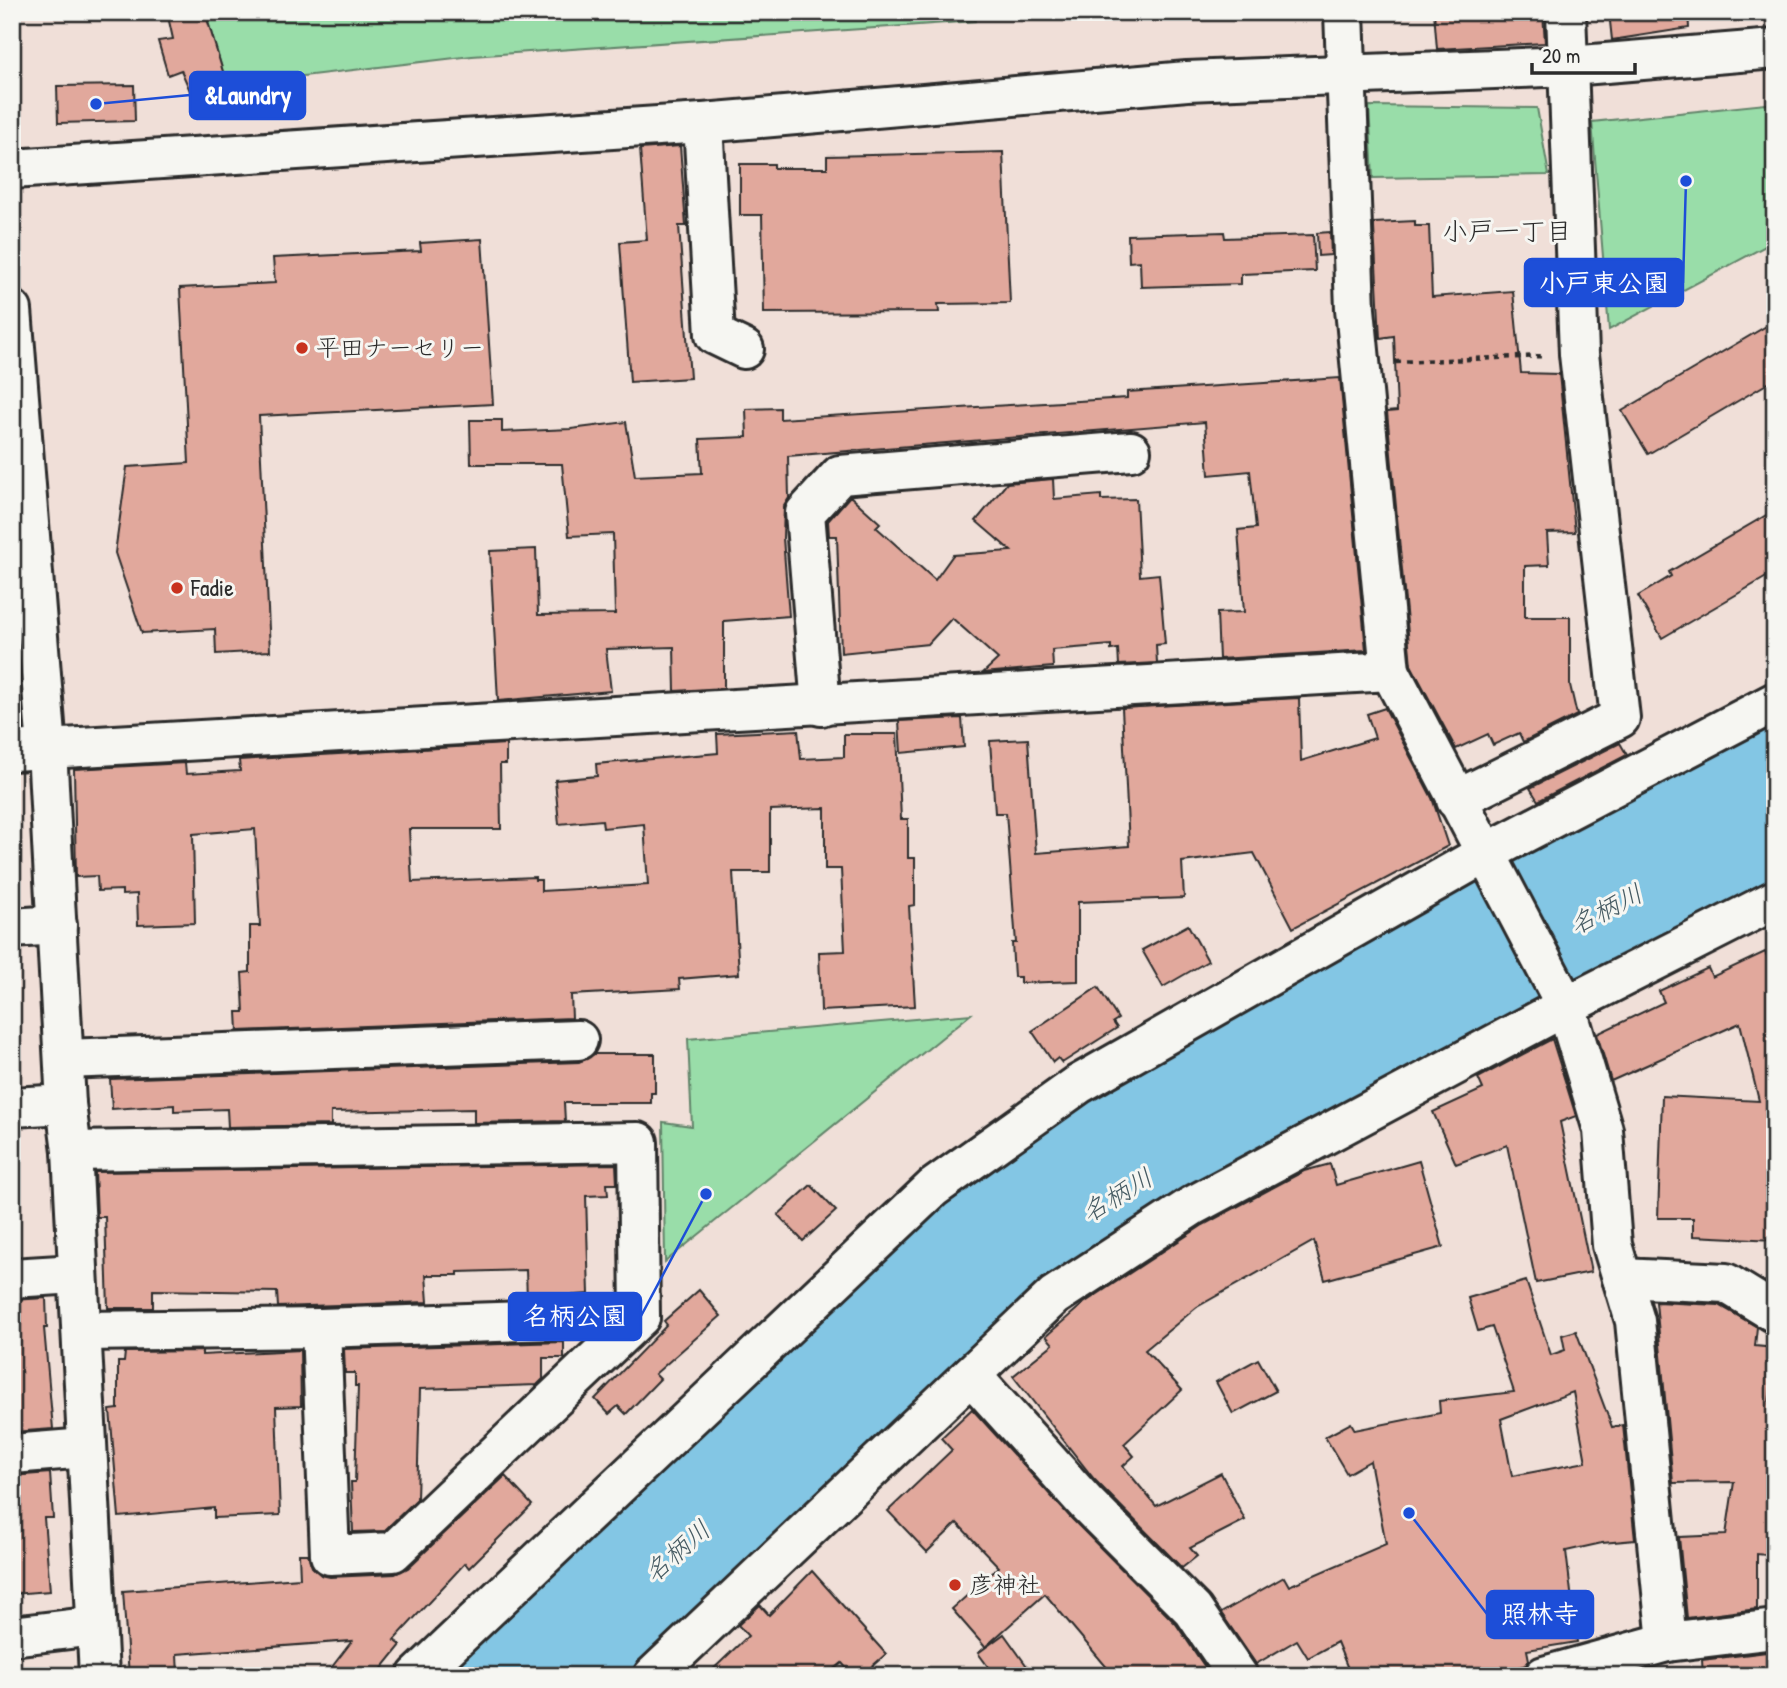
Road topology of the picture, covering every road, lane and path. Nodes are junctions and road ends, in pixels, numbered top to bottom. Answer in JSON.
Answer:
{"nodes":[{"id":1,"x":1345,"y":12,"type":"edge"},
{"id":2,"x":1566,"y":12,"type":"edge"},
{"id":3,"x":1775,"y":49,"type":"edge"},
{"id":4,"x":1570,"y":66,"type":"junction"},
{"id":5,"x":1349,"y":74,"type":"junction"},
{"id":6,"x":703,"y":122,"type":"junction"},
{"id":7,"x":12,"y":169,"type":"edge"},
{"id":8,"x":12,"y":310,"type":"edge"},
{"id":9,"x":744,"y":349,"type":"dead end"},
{"id":10,"x":1579,"y":354,"type":"junction"},
{"id":11,"x":1360,"y":363,"type":"junction"},
{"id":12,"x":1131,"y":451,"type":"dead end"},
{"id":13,"x":1390,"y":671,"type":"junction"},
{"id":14,"x":1775,"y":702,"type":"edge"},
{"id":15,"x":821,"y":706,"type":"junction"},
{"id":16,"x":30,"y":750,"type":"edge"},
{"id":17,"x":1455,"y":800,"type":"junction"},
{"id":18,"x":1486,"y":853,"type":"junction"},
{"id":19,"x":1775,"y":900,"type":"edge"},
{"id":20,"x":57,"y":925,"type":"junction"},
{"id":21,"x":12,"y":928,"type":"edge"},
{"id":22,"x":1566,"y":1006,"type":"junction"},
{"id":23,"x":578,"y":1041,"type":"dead end"},
{"id":24,"x":64,"y":1059,"type":"junction"},
{"id":25,"x":66,"y":1104,"type":"junction"},
{"id":26,"x":12,"y":1107,"type":"edge"},
{"id":27,"x":72,"y":1151,"type":"junction"},
{"id":28,"x":76,"y":1274,"type":"junction"},
{"id":29,"x":12,"y":1278,"type":"edge"},
{"id":30,"x":1622,"y":1278,"type":"junction"},
{"id":31,"x":1775,"y":1313,"type":"edge"},
{"id":32,"x":640,"y":1317,"type":"junction"},
{"id":33,"x":321,"y":1328,"type":"junction"},
{"id":34,"x":82,"y":1331,"type":"junction"},
{"id":35,"x":971,"y":1375,"type":"junction"},
{"id":36,"x":86,"y":1448,"type":"junction"},
{"id":37,"x":12,"y":1454,"type":"edge"},
{"id":38,"x":95,"y":1626,"type":"junction"},
{"id":39,"x":1775,"y":1629,"type":"edge"},
{"id":40,"x":12,"y":1636,"type":"edge"},
{"id":41,"x":1667,"y":1642,"type":"junction"},
{"id":42,"x":99,"y":1676,"type":"edge"},
{"id":43,"x":417,"y":1676,"type":"edge"},
{"id":44,"x":653,"y":1676,"type":"edge"},
{"id":45,"x":1238,"y":1676,"type":"edge"},
{"id":46,"x":1544,"y":1676,"type":"edge"}],
"edges":[{"from":1,"to":5,"type":"street"},
{"from":2,"to":4,"type":"street"},
{"from":3,"to":4,"type":"street"},
{"from":4,"to":5,"type":"street"},
{"from":4,"to":10,"type":"street"},
{"from":5,"to":6,"type":"street"},
{"from":5,"to":11,"type":"street"},
{"from":6,"to":7,"type":"street"},
{"from":6,"to":9,"type":"street"},
{"from":8,"to":16,"type":"street"},
{"from":10,"to":11,"type":"path"},
{"from":10,"to":17,"type":"street"},
{"from":11,"to":13,"type":"street"},
{"from":12,"to":15,"type":"street"},
{"from":13,"to":15,"type":"street"},
{"from":13,"to":17,"type":"street"},
{"from":14,"to":18,"type":"street"},
{"from":15,"to":16,"type":"street"},
{"from":16,"to":20,"type":"street"},
{"from":17,"to":18,"type":"street"},
{"from":18,"to":22,"type":"street"},
{"from":18,"to":43,"type":"street"},
{"from":19,"to":22,"type":"street"},
{"from":20,"to":21,"type":"street"},
{"from":20,"to":24,"type":"street"},
{"from":22,"to":30,"type":"street"},
{"from":22,"to":35,"type":"street"},
{"from":23,"to":24,"type":"street"},
{"from":24,"to":25,"type":"street"},
{"from":25,"to":26,"type":"street"},
{"from":25,"to":27,"type":"street"},
{"from":27,"to":28,"type":"street"},
{"from":27,"to":32,"type":"street"},
{"from":28,"to":29,"type":"street"},
{"from":28,"to":34,"type":"street"},
{"from":30,"to":31,"type":"street"},
{"from":30,"to":41,"type":"street"},
{"from":32,"to":33,"type":"street"},
{"from":32,"to":33,"type":"street"},
{"from":33,"to":34,"type":"street"},
{"from":34,"to":36,"type":"street"},
{"from":35,"to":44,"type":"street"},
{"from":35,"to":45,"type":"street"},
{"from":36,"to":37,"type":"street"},
{"from":36,"to":38,"type":"street"},
{"from":38,"to":40,"type":"street"},
{"from":38,"to":42,"type":"street"},
{"from":39,"to":41,"type":"street"},
{"from":41,"to":46,"type":"street"}]}
